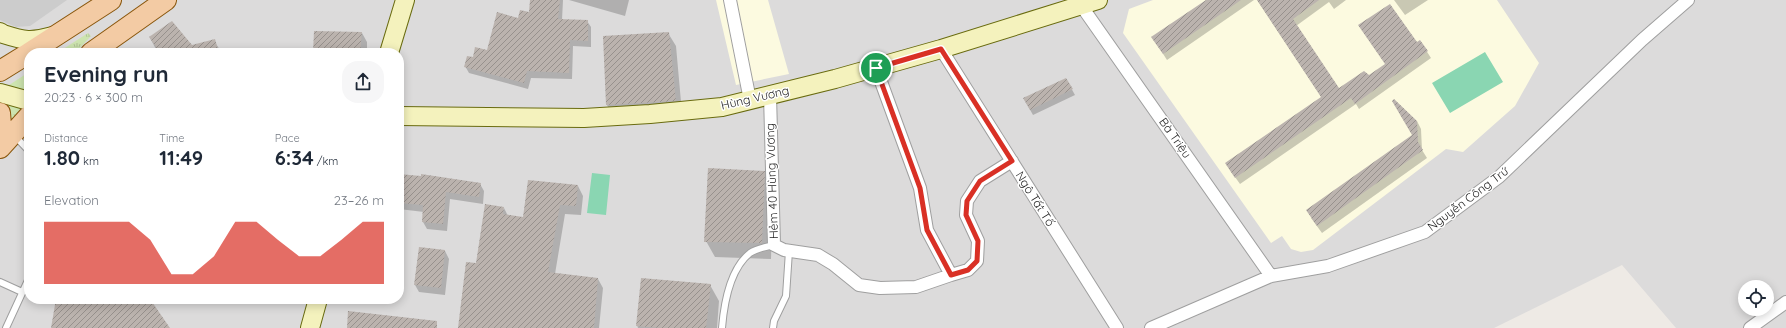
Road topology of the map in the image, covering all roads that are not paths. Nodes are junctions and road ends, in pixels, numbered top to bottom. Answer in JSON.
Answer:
{"nodes":[{"id":1,"x":111,"y":0,"type":"edge"},
{"id":2,"x":166,"y":0,"type":"edge"},
{"id":3,"x":405,"y":0,"type":"edge"},
{"id":4,"x":730,"y":0,"type":"edge"},
{"id":5,"x":1688,"y":0,"type":"edge"},
{"id":6,"x":1086,"y":2,"type":"edge"},
{"id":7,"x":0,"y":32,"type":"edge"},
{"id":8,"x":58,"y":35,"type":"junction"},
{"id":9,"x":37,"y":48,"type":"edge"},
{"id":10,"x":98,"y":48,"type":"edge"},
{"id":11,"x":391,"y":48,"type":"edge"},
{"id":12,"x":941,"y":49,"type":"junction"},
{"id":13,"x":24,"y":56,"type":"edge"},
{"id":14,"x":876,"y":68,"type":"junction"},
{"id":15,"x":0,"y":72,"type":"edge"},
{"id":16,"x":0,"y":93,"type":"edge"},
{"id":17,"x":770,"y":95,"type":"junction"},
{"id":18,"x":24,"y":100,"type":"edge"},
{"id":19,"x":750,"y":100,"type":"junction"},
{"id":20,"x":0,"y":113,"type":"edge"},
{"id":21,"x":404,"y":116,"type":"edge"},
{"id":22,"x":24,"y":121,"type":"edge"},
{"id":23,"x":4,"y":142,"type":"edge"},
{"id":24,"x":24,"y":149,"type":"edge"},
{"id":25,"x":1012,"y":161,"type":"junction"},
{"id":26,"x":774,"y":245,"type":"junction"},
{"id":27,"x":789,"y":251,"type":"junction"},
{"id":28,"x":951,"y":275,"type":"junction"},
{"id":29,"x":1271,"y":276,"type":"junction"},
{"id":30,"x":0,"y":282,"type":"edge"},
{"id":31,"x":24,"y":288,"type":"edge"},
{"id":32,"x":22,"y":292,"type":"junction"},
{"id":33,"x":1786,"y":302,"type":"edge"},
{"id":34,"x":317,"y":304,"type":"edge"},
{"id":35,"x":6,"y":328,"type":"edge"},
{"id":36,"x":310,"y":328,"type":"edge"},
{"id":37,"x":722,"y":328,"type":"edge"},
{"id":38,"x":773,"y":328,"type":"edge"},
{"id":39,"x":1117,"y":328,"type":"edge"},
{"id":40,"x":1151,"y":328,"type":"edge"},
{"id":41,"x":1750,"y":328,"type":"edge"}],
"edges":[{"from":1,"to":8,"type":"main road"},
{"from":2,"to":10,"type":"main road"},
{"from":3,"to":11,"type":"street"},
{"from":4,"to":19,"type":"street"},
{"from":5,"to":29,"type":"street","name":"Nguyễn Công Trứ"},
{"from":6,"to":12,"type":"street","name":"Hùng Vương"},
{"from":6,"to":29,"type":"street","name":"Bà Triệu"},
{"from":7,"to":8,"type":"street"},
{"from":8,"to":9,"type":"main road"},
{"from":12,"to":14,"type":"street","name":"Hùng Vương"},
{"from":12,"to":25,"type":"street","name":"Ngô Tất Tố"},
{"from":13,"to":15,"type":"main road"},
{"from":14,"to":17,"type":"street","name":"Hùng Vương"},
{"from":14,"to":28,"type":"street"},
{"from":16,"to":18,"type":"street"},
{"from":17,"to":19,"type":"street","name":"Hùng Vương"},
{"from":17,"to":26,"type":"street","name":"Hẻm 40 Hùng Vương"},
{"from":19,"to":21,"type":"street","name":"Hùng Vương"},
{"from":20,"to":23,"type":"main road"},
{"from":22,"to":23,"type":"main road"},
{"from":23,"to":24,"type":"lane"},
{"from":25,"to":28,"type":"street","name":"Hẻm 40 Hùng Vương"},
{"from":25,"to":39,"type":"street","name":"Ngô Tất Tố"},
{"from":26,"to":27,"type":"street","name":"Hẻm 40 Hùng Vương"},
{"from":26,"to":37,"type":"lane"},
{"from":27,"to":28,"type":"street","name":"Hẻm 40 Hùng Vương"},
{"from":27,"to":38,"type":"lane"},
{"from":29,"to":40,"type":"street","name":"Nguyễn Công Trứ"},
{"from":30,"to":32,"type":"lane"},
{"from":31,"to":32,"type":"lane"},
{"from":32,"to":35,"type":"lane"},
{"from":33,"to":41,"type":"street"},
{"from":34,"to":36,"type":"street"}]}
